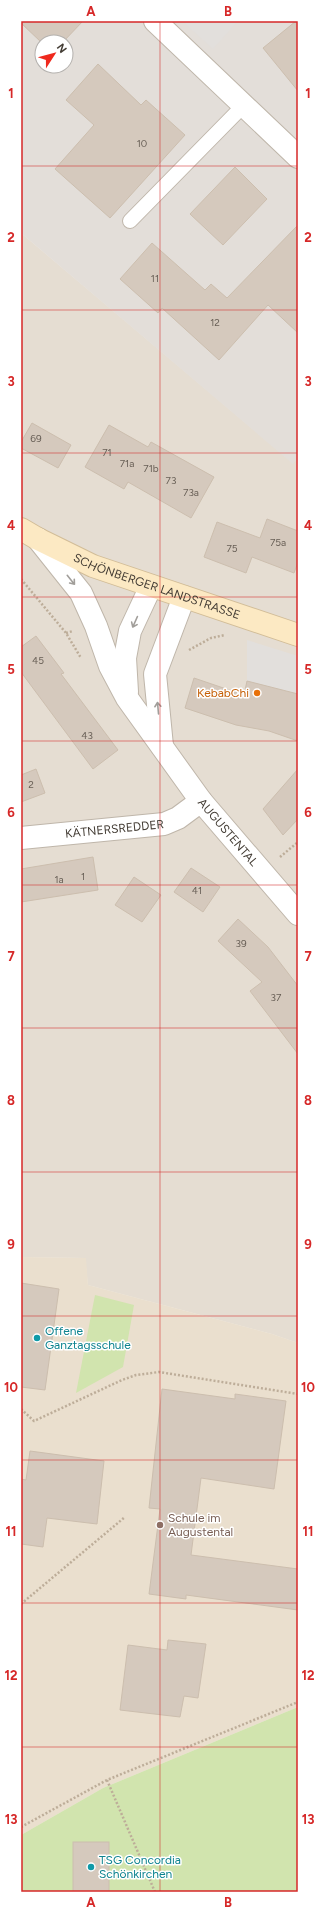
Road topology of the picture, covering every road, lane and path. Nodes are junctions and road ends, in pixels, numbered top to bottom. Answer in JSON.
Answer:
{"nodes":[{"id":1,"x":155,"y":21,"type":"edge"},
{"id":2,"x":244,"y":106,"type":"junction"},
{"id":3,"x":298,"y":157,"type":"edge"},
{"id":4,"x":130,"y":221,"type":"dead end"},
{"id":5,"x":29,"y":534,"type":"edge"},
{"id":6,"x":21,"y":579,"type":"edge"},
{"id":7,"x":151,"y":586,"type":"junction"},
{"id":8,"x":184,"y":597,"type":"junction"},
{"id":9,"x":298,"y":635,"type":"edge"},
{"id":10,"x":84,"y":663,"type":"dead end"},
{"id":11,"x":128,"y":698,"type":"junction"},
{"id":12,"x":162,"y":747,"type":"junction"},
{"id":13,"x":201,"y":801,"type":"junction"},
{"id":14,"x":21,"y":838,"type":"edge"},
{"id":15,"x":298,"y":914,"type":"edge"},
{"id":16,"x":298,"y":1394,"type":"edge"},
{"id":17,"x":21,"y":1409,"type":"edge"},
{"id":18,"x":125,"y":1517,"type":"dead end"},
{"id":19,"x":21,"y":1604,"type":"edge"},
{"id":20,"x":298,"y":1702,"type":"edge"},
{"id":21,"x":107,"y":1780,"type":"junction"},
{"id":22,"x":21,"y":1827,"type":"edge"},
{"id":23,"x":155,"y":1892,"type":"edge"}],
"edges":[{"from":1,"to":2,"type":"street"},
{"from":2,"to":3,"type":"street"},
{"from":2,"to":4,"type":"lane"},
{"from":5,"to":7,"type":"main road","name":"SCHÖNBERGER LANDSTRASSE"},
{"from":5,"to":11,"type":"street","name":"AUGUSTENTAL","one_way":true},
{"from":6,"to":10,"type":"path"},
{"from":7,"to":8,"type":"main road","name":"SCHÖNBERGER LANDSTRASSE"},
{"from":7,"to":11,"type":"street","one_way":true},
{"from":8,"to":9,"type":"main road","name":"SCHÖNBERGER LANDSTRASSE"},
{"from":12,"to":8,"type":"street","one_way":true},
{"from":11,"to":12,"type":"street","name":"AUGUSTENTAL"},
{"from":12,"to":13,"type":"street","name":"AUGUSTENTAL"},
{"from":13,"to":14,"type":"street","name":"KÄTNERSREDDER"},
{"from":13,"to":15,"type":"street","name":"AUGUSTENTAL"},
{"from":16,"to":17,"type":"path"},
{"from":18,"to":19,"type":"path"},
{"from":20,"to":21,"type":"path"},
{"from":21,"to":22,"type":"path"},
{"from":21,"to":23,"type":"path"}]}
